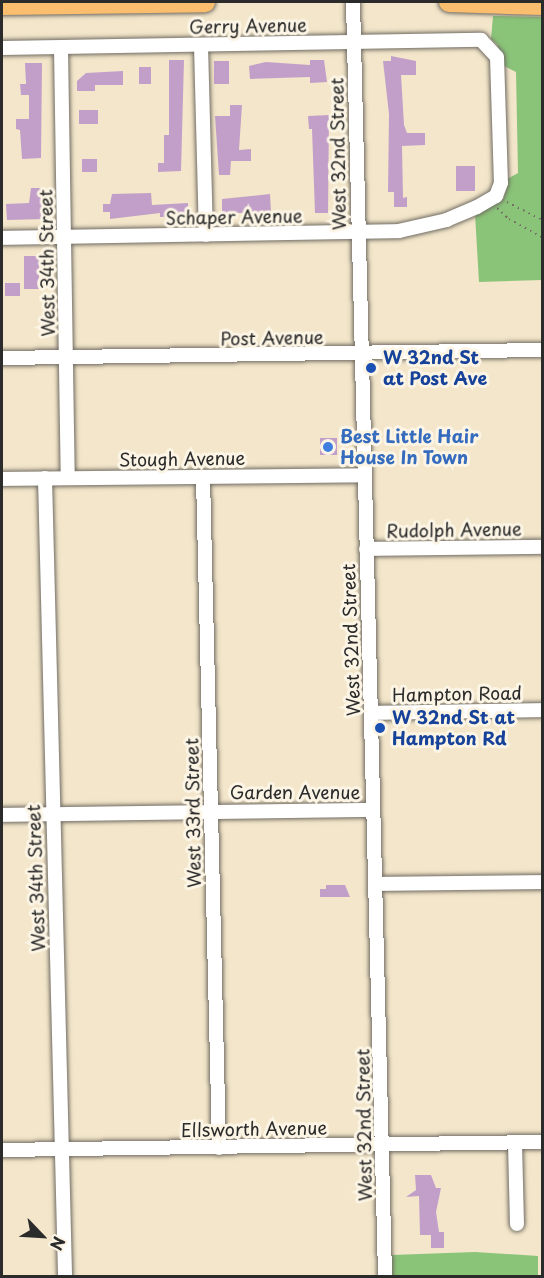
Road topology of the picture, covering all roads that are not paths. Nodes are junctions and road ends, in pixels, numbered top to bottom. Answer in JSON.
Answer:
{"nodes":[{"id":1,"x":205,"y":2,"type":"edge"},
{"id":2,"x":352,"y":2,"type":"edge"},
{"id":3,"x":449,"y":2,"type":"edge"},
{"id":4,"x":2,"y":5,"type":"edge"},
{"id":5,"x":543,"y":5,"type":"edge"},
{"id":6,"x":354,"y":41,"type":"junction"},
{"id":7,"x":201,"y":45,"type":"junction"},
{"id":8,"x":2,"y":48,"type":"edge"},
{"id":9,"x":61,"y":48,"type":"junction"},
{"id":10,"x":499,"y":201,"type":"joint"},
{"id":11,"x":359,"y":233,"type":"junction"},
{"id":12,"x":206,"y":235,"type":"junction"},
{"id":13,"x":64,"y":237,"type":"junction"},
{"id":14,"x":2,"y":238,"type":"edge"},
{"id":15,"x":543,"y":350,"type":"edge"},
{"id":16,"x":360,"y":354,"type":"junction"},
{"id":17,"x":67,"y":357,"type":"junction"},
{"id":18,"x":2,"y":358,"type":"edge"},
{"id":19,"x":364,"y":475,"type":"junction"},
{"id":20,"x":203,"y":477,"type":"junction"},
{"id":21,"x":45,"y":478,"type":"junction"},
{"id":22,"x":68,"y":478,"type":"junction"},
{"id":23,"x":2,"y":479,"type":"edge"},
{"id":24,"x":543,"y":547,"type":"edge"},
{"id":25,"x":366,"y":549,"type":"junction"},
{"id":26,"x":543,"y":710,"type":"edge"},
{"id":27,"x":372,"y":713,"type":"junction"},
{"id":28,"x":373,"y":810,"type":"junction"},
{"id":29,"x":210,"y":811,"type":"junction"},
{"id":30,"x":52,"y":814,"type":"junction"},
{"id":31,"x":2,"y":815,"type":"edge"},
{"id":32,"x":543,"y":882,"type":"edge"},
{"id":33,"x":376,"y":884,"type":"junction"},
{"id":34,"x":543,"y":1142,"type":"edge"},
{"id":35,"x":515,"y":1143,"type":"junction"},
{"id":36,"x":382,"y":1145,"type":"junction"},
{"id":37,"x":63,"y":1148,"type":"junction"},
{"id":38,"x":219,"y":1148,"type":"junction"},
{"id":39,"x":2,"y":1150,"type":"edge"},
{"id":40,"x":517,"y":1224,"type":"dead end"},
{"id":41,"x":65,"y":1276,"type":"edge"},
{"id":42,"x":385,"y":1276,"type":"edge"}],
"edges":[{"from":1,"to":4,"type":"highway"},
{"from":2,"to":6,"type":"street","name":"West 32nd Street"},
{"from":3,"to":5,"type":"highway"},
{"from":6,"to":7,"type":"street","name":"Gerry Avenue"},
{"from":6,"to":10,"type":"street","name":"Gerry Avenue"},
{"from":6,"to":11,"type":"street","name":"West 32nd Street"},
{"from":7,"to":9,"type":"street","name":"Gerry Avenue"},
{"from":7,"to":12,"type":"street"},
{"from":8,"to":9,"type":"street","name":"Gerry Avenue"},
{"from":9,"to":13,"type":"street","name":"West 34th Street"},
{"from":10,"to":11,"type":"street","name":"Schaper Avenue"},
{"from":11,"to":12,"type":"street","name":"Schaper Avenue"},
{"from":11,"to":16,"type":"street","name":"West 32nd Street"},
{"from":12,"to":13,"type":"street","name":"Schaper Avenue"},
{"from":13,"to":14,"type":"street","name":"Schaper Avenue"},
{"from":13,"to":17,"type":"street","name":"West 34th Street"},
{"from":15,"to":16,"type":"street","name":"Post Avenue"},
{"from":16,"to":17,"type":"street","name":"Post Avenue"},
{"from":16,"to":19,"type":"street","name":"West 32nd Street"},
{"from":17,"to":18,"type":"street","name":"Post Avenue"},
{"from":17,"to":22,"type":"street","name":"West 34th Street"},
{"from":19,"to":20,"type":"street","name":"Stough Avenue"},
{"from":19,"to":25,"type":"street","name":"West 32nd Street"},
{"from":20,"to":22,"type":"street","name":"Stough Avenue"},
{"from":20,"to":29,"type":"street","name":"West 33rd Street"},
{"from":21,"to":22,"type":"street","name":"Stough Avenue"},
{"from":21,"to":23,"type":"street","name":"Stough Avenue"},
{"from":21,"to":30,"type":"street","name":"West 34th Street"},
{"from":24,"to":25,"type":"street","name":"Rudolph Avenue"},
{"from":25,"to":27,"type":"street","name":"West 32nd Street"},
{"from":26,"to":27,"type":"street","name":"Hampton Road"},
{"from":27,"to":28,"type":"street","name":"West 32nd Street"},
{"from":28,"to":29,"type":"street","name":"Garden Avenue"},
{"from":28,"to":33,"type":"street","name":"West 32nd Street"},
{"from":29,"to":30,"type":"street","name":"Garden Avenue"},
{"from":29,"to":38,"type":"street","name":"West 33rd Street"},
{"from":30,"to":31,"type":"street","name":"Garden Avenue"},
{"from":30,"to":37,"type":"street","name":"West 34th Street"},
{"from":32,"to":33,"type":"street"},
{"from":33,"to":36,"type":"street","name":"West 32nd Street"},
{"from":34,"to":35,"type":"street","name":"Ellsworth Avenue"},
{"from":35,"to":36,"type":"street","name":"Ellsworth Avenue"},
{"from":35,"to":40,"type":"street"},
{"from":36,"to":38,"type":"street","name":"Ellsworth Avenue"},
{"from":36,"to":42,"type":"street","name":"West 32nd Street"},
{"from":37,"to":38,"type":"street","name":"Ellsworth Avenue"},
{"from":37,"to":39,"type":"street","name":"Ellsworth Avenue"},
{"from":37,"to":41,"type":"street","name":"West 34th Street"}]}
